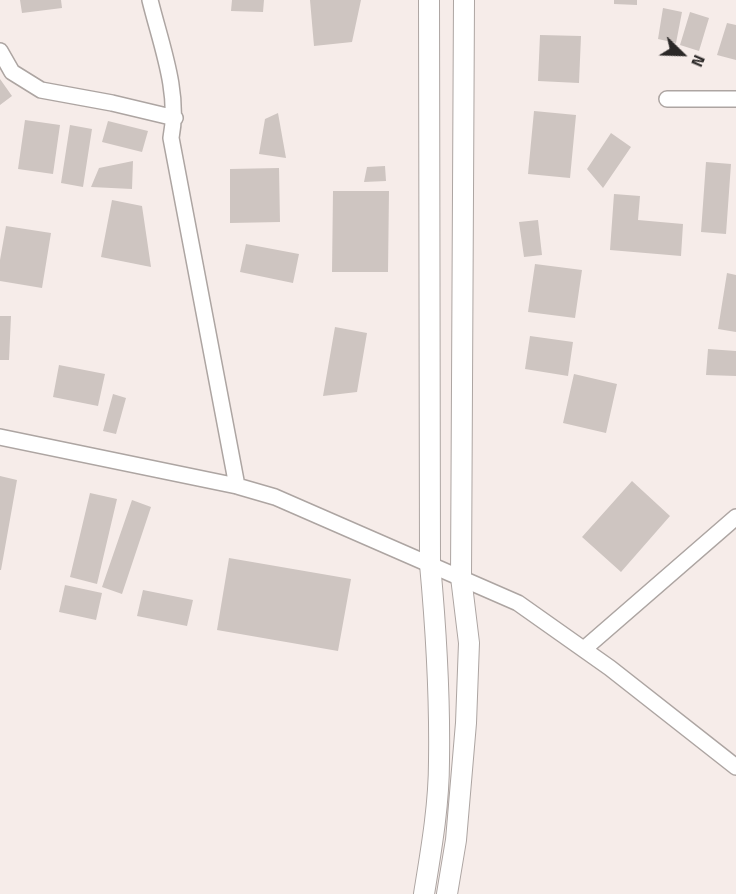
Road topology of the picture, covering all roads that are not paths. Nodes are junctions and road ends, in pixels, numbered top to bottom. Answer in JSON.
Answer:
{"nodes":[{"id":1,"x":150,"y":0,"type":"edge"},
{"id":2,"x":429,"y":0,"type":"edge"},
{"id":3,"x":464,"y":0,"type":"edge"},
{"id":4,"x":0,"y":51,"type":"edge"},
{"id":5,"x":667,"y":99,"type":"dead end"},
{"id":6,"x":736,"y":99,"type":"edge"},
{"id":7,"x":175,"y":118,"type":"junction"},
{"id":8,"x":0,"y":437,"type":"edge"},
{"id":9,"x":237,"y":486,"type":"junction"},
{"id":10,"x":736,"y":517,"type":"edge"},
{"id":11,"x":430,"y":564,"type":"junction"},
{"id":12,"x":461,"y":577,"type":"junction"},
{"id":13,"x":584,"y":649,"type":"junction"},
{"id":14,"x":736,"y":767,"type":"edge"},
{"id":15,"x":424,"y":894,"type":"edge"},
{"id":16,"x":447,"y":894,"type":"edge"}],
"edges":[{"from":1,"to":7,"type":"street"},
{"from":2,"to":11,"type":"main road"},
{"from":3,"to":12,"type":"main road"},
{"from":4,"to":7,"type":"street"},
{"from":5,"to":6,"type":"street"},
{"from":7,"to":9,"type":"street"},
{"from":8,"to":9,"type":"street"},
{"from":9,"to":11,"type":"street"},
{"from":10,"to":13,"type":"street"},
{"from":11,"to":12,"type":"street"},
{"from":11,"to":15,"type":"main road"},
{"from":12,"to":13,"type":"street"},
{"from":12,"to":16,"type":"main road"},
{"from":13,"to":14,"type":"street"}]}
